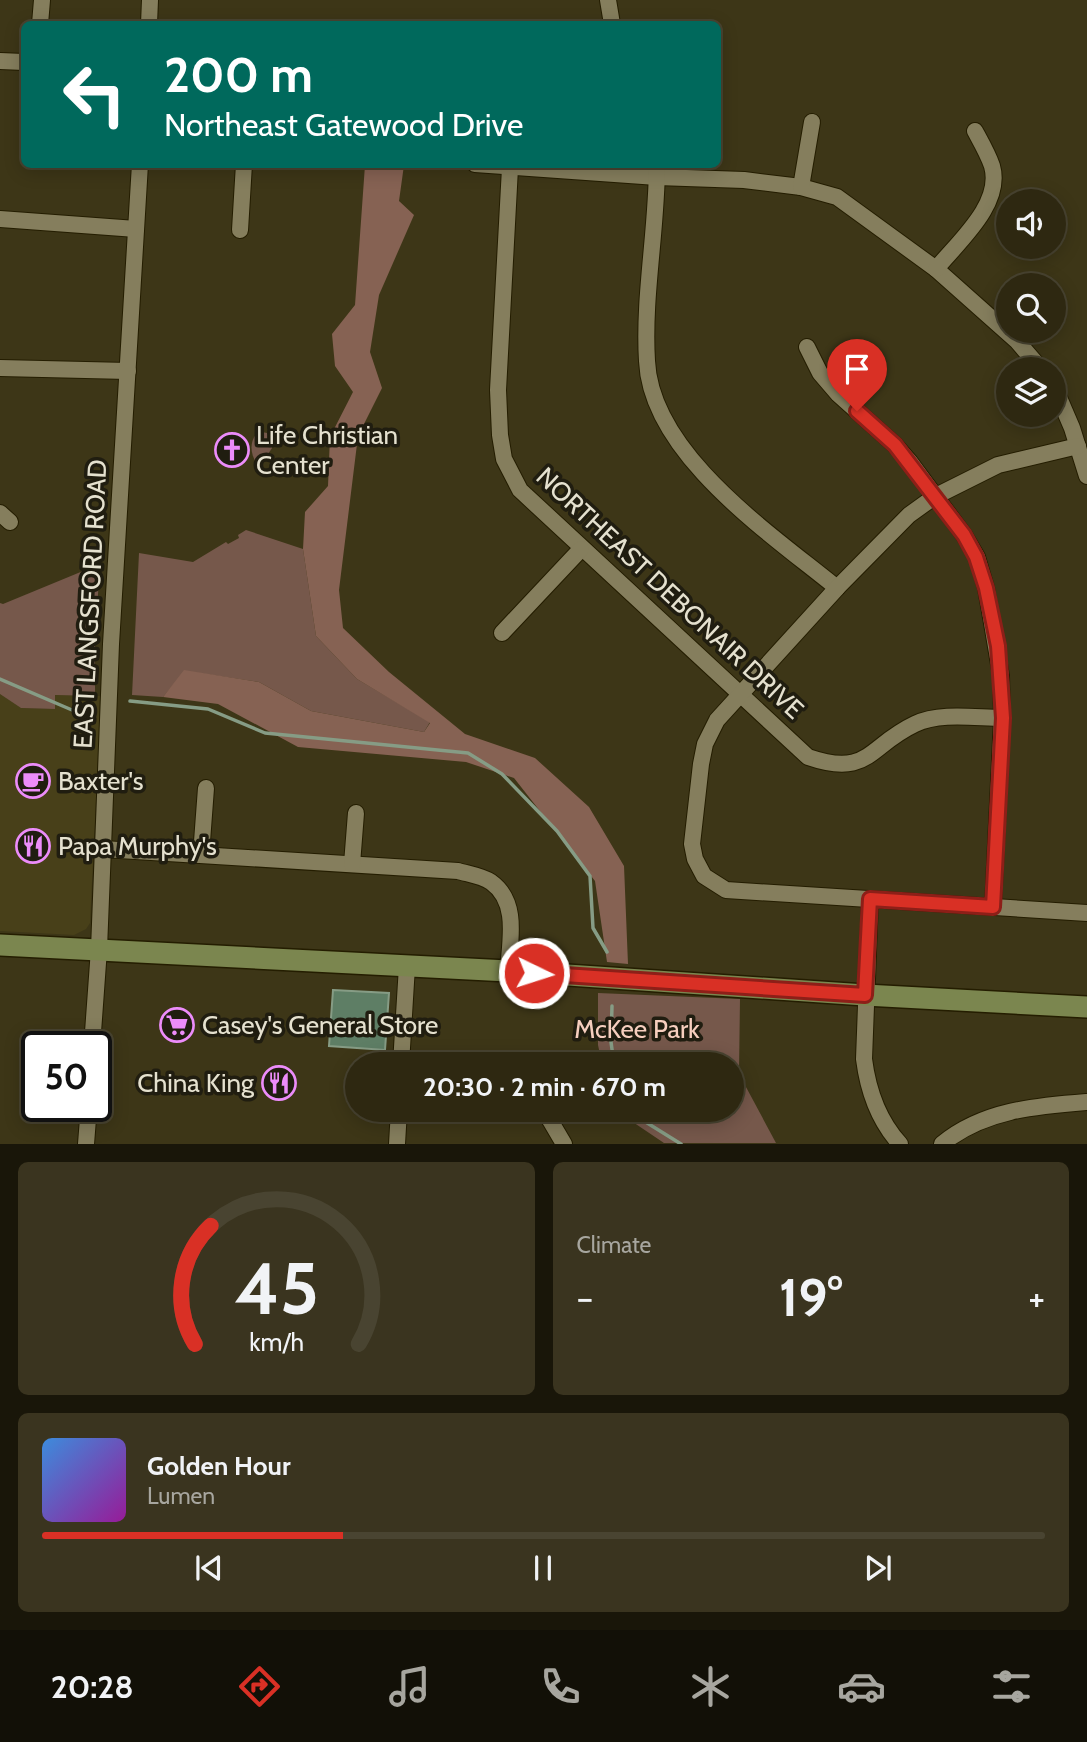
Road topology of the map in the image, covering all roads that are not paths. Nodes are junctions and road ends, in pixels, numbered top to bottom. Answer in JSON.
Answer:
{"nodes":[{"id":1,"x":42,"y":0,"type":"edge"},
{"id":2,"x":150,"y":0,"type":"edge"},
{"id":3,"x":608,"y":0,"type":"edge"},
{"id":4,"x":40,"y":21,"type":"edge"},
{"id":5,"x":149,"y":21,"type":"edge"},
{"id":6,"x":612,"y":21,"type":"edge"},
{"id":7,"x":0,"y":61,"type":"edge"},
{"id":8,"x":21,"y":62,"type":"edge"},
{"id":9,"x":812,"y":122,"type":"dead end"},
{"id":10,"x":975,"y":131,"type":"dead end"},
{"id":11,"x":140,"y":168,"type":"edge"},
{"id":12,"x":244,"y":168,"type":"edge"},
{"id":13,"x":510,"y":168,"type":"joint"},
{"id":14,"x":657,"y":171,"type":"edge"},
{"id":15,"x":801,"y":187,"type":"junction"},
{"id":16,"x":0,"y":219,"type":"edge"},
{"id":17,"x":136,"y":229,"type":"junction"},
{"id":18,"x":240,"y":230,"type":"dead end"},
{"id":19,"x":936,"y":269,"type":"junction"},
{"id":20,"x":807,"y":347,"type":"dead end"},
{"id":21,"x":1031,"y":357,"type":"edge"},
{"id":22,"x":0,"y":368,"type":"edge"},
{"id":23,"x":128,"y":371,"type":"junction"},
{"id":24,"x":1066,"y":416,"type":"edge"},
{"id":25,"x":1078,"y":446,"type":"junction"},
{"id":26,"x":1087,"y":476,"type":"edge"},
{"id":27,"x":934,"y":497,"type":"junction"},
{"id":28,"x":581,"y":549,"type":"junction"},
{"id":29,"x":837,"y":587,"type":"junction"},
{"id":30,"x":502,"y":633,"type":"dead end"},
{"id":31,"x":741,"y":692,"type":"junction"},
{"id":32,"x":1003,"y":718,"type":"junction"},
{"id":33,"x":206,"y":788,"type":"dead end"},
{"id":34,"x":356,"y":813,"type":"dead end"},
{"id":35,"x":103,"y":849,"type":"junction"},
{"id":36,"x":201,"y":855,"type":"junction"},
{"id":37,"x":352,"y":864,"type":"junction"},
{"id":38,"x":870,"y":899,"type":"junction"},
{"id":39,"x":993,"y":907,"type":"junction"},
{"id":40,"x":1087,"y":913,"type":"edge"},
{"id":41,"x":0,"y":945,"type":"edge"},
{"id":42,"x":99,"y":949,"type":"junction"},
{"id":43,"x":407,"y":966,"type":"junction"},
{"id":44,"x":508,"y":971,"type":"junction"},
{"id":45,"x":865,"y":995,"type":"junction"},
{"id":46,"x":1087,"y":1007,"type":"edge"},
{"id":47,"x":93,"y":1031,"type":"edge"},
{"id":48,"x":402,"y":1052,"type":"edge"},
{"id":49,"x":1087,"y":1102,"type":"edge"},
{"id":50,"x":88,"y":1122,"type":"edge"},
{"id":51,"x":398,"y":1122,"type":"edge"},
{"id":52,"x":551,"y":1122,"type":"edge"},
{"id":53,"x":86,"y":1143,"type":"edge"},
{"id":54,"x":397,"y":1143,"type":"edge"},
{"id":55,"x":564,"y":1143,"type":"edge"},
{"id":56,"x":900,"y":1143,"type":"edge"},
{"id":57,"x":942,"y":1143,"type":"edge"}],
"edges":[{"from":1,"to":4,"type":"street"},
{"from":2,"to":5,"type":"street"},
{"from":3,"to":6,"type":"street"},
{"from":7,"to":8,"type":"street"},
{"from":9,"to":15,"type":"street"},
{"from":10,"to":19,"type":"street"},
{"from":11,"to":17,"type":"street","name":"EAST LANGSFORD ROAD"},
{"from":12,"to":18,"type":"street"},
{"from":13,"to":14,"type":"street"},
{"from":13,"to":28,"type":"street","name":"NORTHEAST DEBONAIR DRIVE"},
{"from":14,"to":15,"type":"street"},
{"from":14,"to":29,"type":"street"},
{"from":15,"to":19,"type":"street"},
{"from":16,"to":17,"type":"street"},
{"from":17,"to":23,"type":"street","name":"EAST LANGSFORD ROAD"},
{"from":19,"to":21,"type":"street"},
{"from":20,"to":27,"type":"street"},
{"from":22,"to":23,"type":"street"},
{"from":23,"to":35,"type":"street","name":"EAST LANGSFORD ROAD"},
{"from":24,"to":25,"type":"street"},
{"from":25,"to":26,"type":"street"},
{"from":25,"to":27,"type":"street"},
{"from":27,"to":29,"type":"street"},
{"from":27,"to":32,"type":"street"},
{"from":28,"to":30,"type":"street"},
{"from":28,"to":31,"type":"street","name":"NORTHEAST DEBONAIR DRIVE"},
{"from":29,"to":31,"type":"street"},
{"from":31,"to":32,"type":"street","name":"NORTHEAST DEBONAIR DRIVE"},
{"from":31,"to":38,"type":"street"},
{"from":32,"to":39,"type":"street"},
{"from":33,"to":36,"type":"street"},
{"from":34,"to":37,"type":"street"},
{"from":35,"to":36,"type":"street"},
{"from":35,"to":42,"type":"street","name":"EAST LANGSFORD ROAD"},
{"from":36,"to":37,"type":"street"},
{"from":37,"to":44,"type":"street"},
{"from":38,"to":39,"type":"street"},
{"from":38,"to":45,"type":"street"},
{"from":39,"to":40,"type":"street"},
{"from":41,"to":42,"type":"main road"},
{"from":42,"to":43,"type":"main road"},
{"from":42,"to":47,"type":"street","name":"EAST LANGSFORD ROAD"},
{"from":43,"to":44,"type":"main road"},
{"from":43,"to":48,"type":"street"},
{"from":44,"to":45,"type":"main road"},
{"from":45,"to":46,"type":"main road"},
{"from":45,"to":56,"type":"street"},
{"from":49,"to":57,"type":"street"},
{"from":50,"to":53,"type":"street"},
{"from":51,"to":54,"type":"street"},
{"from":52,"to":55,"type":"street"}]}
